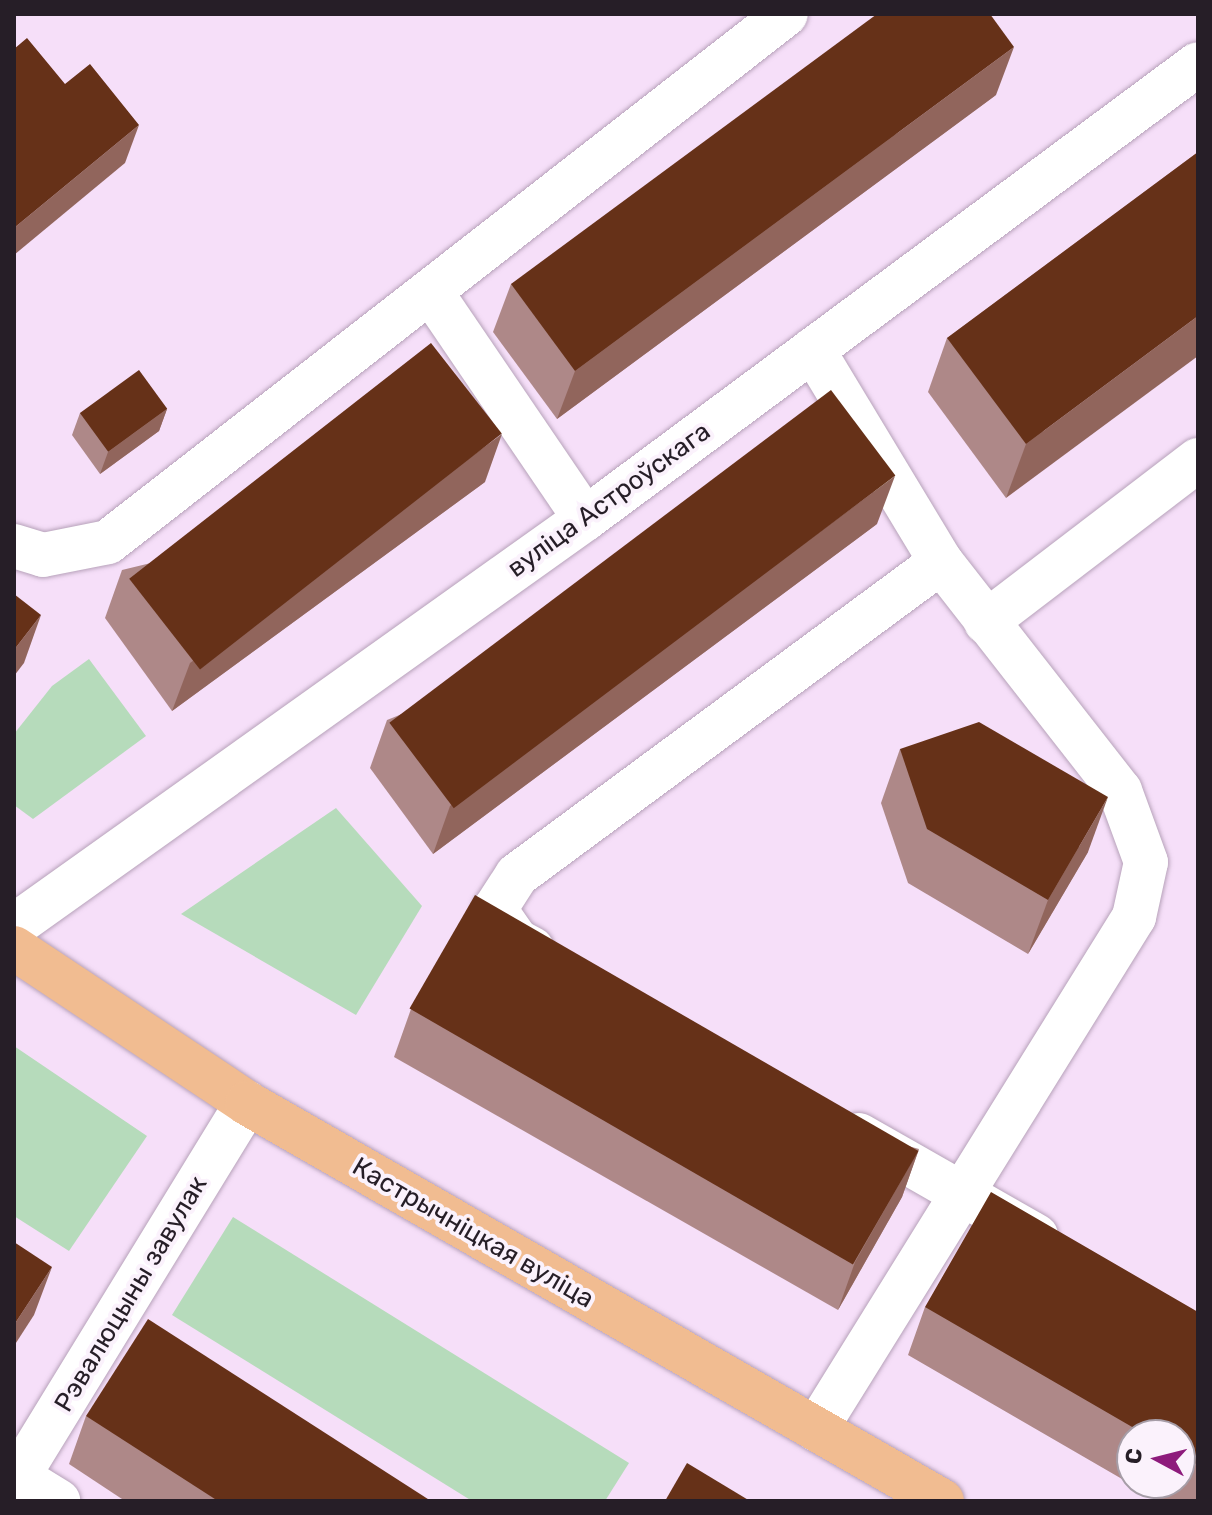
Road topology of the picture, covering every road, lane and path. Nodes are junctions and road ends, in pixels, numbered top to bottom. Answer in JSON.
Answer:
{"nodes":[{"id":1,"x":786,"y":14,"type":"edge"},
{"id":2,"x":1198,"y":64,"type":"edge"},
{"id":3,"x":431,"y":292,"type":"junction"},
{"id":4,"x":813,"y":350,"type":"junction"},
{"id":5,"x":1198,"y":460,"type":"edge"},
{"id":6,"x":585,"y":519,"type":"junction"},
{"id":7,"x":14,"y":546,"type":"edge"},
{"id":8,"x":941,"y":562,"type":"junction"},
{"id":9,"x":986,"y":622,"type":"junction"},
{"id":10,"x":14,"y":926,"type":"edge"},
{"id":11,"x":14,"y":948,"type":"edge"},
{"id":12,"x":573,"y":973,"type":"edge"},
{"id":13,"x":247,"y":1103,"type":"junction"},
{"id":14,"x":823,"y":1115,"type":"edge"},
{"id":15,"x":962,"y":1193,"type":"junction"},
{"id":16,"x":1073,"y":1257,"type":"edge"},
{"id":17,"x":816,"y":1429,"type":"junction"},
{"id":18,"x":16,"y":1478,"type":"edge"},
{"id":19,"x":58,"y":1501,"type":"edge"},
{"id":20,"x":942,"y":1501,"type":"edge"}],
"edges":[{"from":1,"to":3,"type":"street"},
{"from":2,"to":4,"type":"street","name":"вуліца Астроўскага"},
{"from":3,"to":6,"type":"street"},
{"from":3,"to":7,"type":"street"},
{"from":4,"to":6,"type":"street","name":"вуліца Астроўскага"},
{"from":4,"to":8,"type":"street"},
{"from":5,"to":9,"type":"street"},
{"from":6,"to":10,"type":"street","name":"вуліца Астроўскага"},
{"from":8,"to":9,"type":"street"},
{"from":8,"to":12,"type":"street"},
{"from":9,"to":15,"type":"street"},
{"from":11,"to":13,"type":"main road","name":"Кастрычніцкая вуліца"},
{"from":13,"to":17,"type":"main road","name":"Кастрычніцкая вуліца"},
{"from":13,"to":18,"type":"street","name":"Рэвалюцыны завулак"},
{"from":14,"to":15,"type":"street"},
{"from":15,"to":16,"type":"street"},
{"from":15,"to":17,"type":"street"},
{"from":17,"to":20,"type":"main road","name":"Кастрычніцкая вуліца"},
{"from":18,"to":19,"type":"street"}]}
